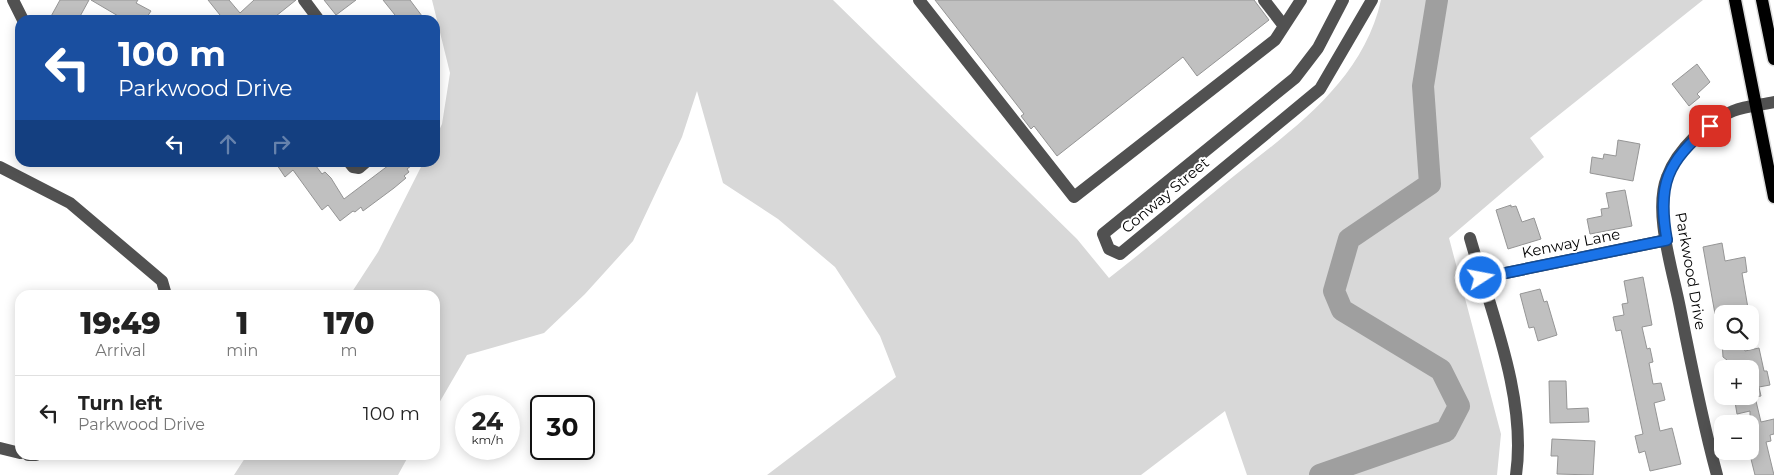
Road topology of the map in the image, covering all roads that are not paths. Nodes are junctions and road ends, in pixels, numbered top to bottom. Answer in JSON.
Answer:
{"nodes":[{"id":1,"x":13,"y":0,"type":"edge"},
{"id":2,"x":304,"y":0,"type":"edge"},
{"id":3,"x":919,"y":0,"type":"edge"},
{"id":4,"x":1264,"y":0,"type":"edge"},
{"id":5,"x":1301,"y":0,"type":"edge"},
{"id":6,"x":1342,"y":0,"type":"edge"},
{"id":7,"x":1372,"y":0,"type":"edge"},
{"id":8,"x":1735,"y":0,"type":"edge"},
{"id":9,"x":1762,"y":0,"type":"edge"},
{"id":10,"x":20,"y":15,"type":"edge"},
{"id":11,"x":315,"y":15,"type":"edge"},
{"id":12,"x":1284,"y":26,"type":"junction"},
{"id":13,"x":1774,"y":59,"type":"edge"},
{"id":14,"x":1774,"y":102,"type":"edge"},
{"id":15,"x":1755,"y":106,"type":"junction"},
{"id":16,"x":0,"y":167,"type":"edge"},
{"id":17,"x":1774,"y":197,"type":"edge"},
{"id":18,"x":1470,"y":238,"type":"dead end"},
{"id":19,"x":1667,"y":240,"type":"junction"},
{"id":20,"x":1481,"y":278,"type":"junction"},
{"id":21,"x":165,"y":290,"type":"edge"},
{"id":22,"x":0,"y":448,"type":"edge"},
{"id":23,"x":15,"y":452,"type":"edge"},
{"id":24,"x":1516,"y":475,"type":"edge"},
{"id":25,"x":1717,"y":475,"type":"edge"}],
"edges":[{"from":1,"to":10,"type":"street"},
{"from":2,"to":11,"type":"street"},
{"from":3,"to":12,"type":"street"},
{"from":4,"to":12,"type":"street"},
{"from":5,"to":12,"type":"street"},
{"from":6,"to":7,"type":"street","name":"Conway Street"},
{"from":8,"to":15,"type":"main road"},
{"from":9,"to":13,"type":"main road"},
{"from":14,"to":15,"type":"street","name":"Parkwood Drive"},
{"from":15,"to":17,"type":"main road"},
{"from":15,"to":19,"type":"street","name":"Parkwood Drive"},
{"from":16,"to":21,"type":"street"},
{"from":18,"to":20,"type":"street"},
{"from":19,"to":20,"type":"street","name":"Kenway Lane"},
{"from":19,"to":25,"type":"street","name":"Parkwood Drive"},
{"from":20,"to":24,"type":"street"},
{"from":22,"to":23,"type":"street"}]}
